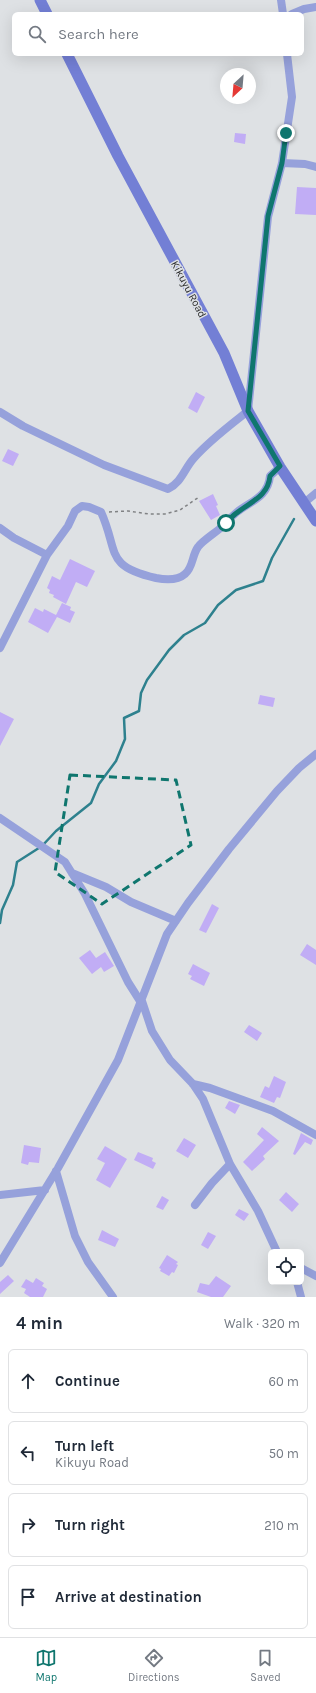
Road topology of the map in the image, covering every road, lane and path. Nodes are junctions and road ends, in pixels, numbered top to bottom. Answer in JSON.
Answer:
{"nodes":[{"id":1,"x":40,"y":0,"type":"edge"},
{"id":2,"x":281,"y":0,"type":"edge"},
{"id":3,"x":316,"y":7,"type":"edge"},
{"id":4,"x":46,"y":12,"type":"edge"},
{"id":5,"x":283,"y":12,"type":"edge"},
{"id":6,"x":297,"y":12,"type":"edge"},
{"id":7,"x":68,"y":56,"type":"edge"},
{"id":8,"x":287,"y":56,"type":"edge"},
{"id":9,"x":282,"y":163,"type":"junction"},
{"id":10,"x":316,"y":167,"type":"edge"},
{"id":11,"x":248,"y":411,"type":"junction"},
{"id":12,"x":0,"y":412,"type":"edge"},
{"id":13,"x":280,"y":466,"type":"junction"},
{"id":14,"x":316,"y":493,"type":"edge"},
{"id":15,"x":199,"y":497,"type":"dead end"},
{"id":16,"x":304,"y":503,"type":"junction"},
{"id":17,"x":101,"y":512,"type":"junction"},
{"id":18,"x":316,"y":521,"type":"edge"},
{"id":19,"x":0,"y":528,"type":"edge"},
{"id":20,"x":47,"y":555,"type":"junction"},
{"id":21,"x":0,"y":648,"type":"edge"},
{"id":22,"x":316,"y":754,"type":"edge"},
{"id":23,"x":0,"y":818,"type":"edge"},
{"id":24,"x":72,"y":873,"type":"junction"},
{"id":25,"x":176,"y":921,"type":"junction"},
{"id":26,"x":140,"y":1000,"type":"junction"},
{"id":27,"x":193,"y":1084,"type":"junction"},
{"id":28,"x":316,"y":1135,"type":"edge"},
{"id":29,"x":230,"y":1164,"type":"junction"},
{"id":30,"x":56,"y":1171,"type":"junction"},
{"id":31,"x":45,"y":1190,"type":"junction"},
{"id":32,"x":0,"y":1195,"type":"edge"},
{"id":33,"x":195,"y":1205,"type":"dead end"},
{"id":34,"x":276,"y":1249,"type":"edge"},
{"id":35,"x":0,"y":1263,"type":"edge"},
{"id":36,"x":304,"y":1269,"type":"edge"},
{"id":37,"x":316,"y":1275,"type":"edge"},
{"id":38,"x":298,"y":1285,"type":"edge"},
{"id":39,"x":113,"y":1297,"type":"edge"},
{"id":40,"x":301,"y":1297,"type":"edge"}],
"edges":[{"from":1,"to":4,"type":"main road"},
{"from":2,"to":5,"type":"street"},
{"from":3,"to":6,"type":"street"},
{"from":7,"to":11,"type":"main road","name":"Kikuyu Road"},
{"from":8,"to":9,"type":"street"},
{"from":9,"to":10,"type":"street"},
{"from":9,"to":11,"type":"street"},
{"from":11,"to":12,"type":"street"},
{"from":11,"to":13,"type":"main road","name":"Kikuyu Road"},
{"from":13,"to":16,"type":"main road","name":"Kikuyu Road"},
{"from":13,"to":17,"type":"street"},
{"from":14,"to":16,"type":"street"},
{"from":15,"to":17,"type":"path"},
{"from":16,"to":18,"type":"main road","name":"Kikuyu Road"},
{"from":17,"to":20,"type":"street"},
{"from":19,"to":20,"type":"street"},
{"from":20,"to":21,"type":"street"},
{"from":22,"to":25,"type":"street"},
{"from":23,"to":24,"type":"street"},
{"from":24,"to":25,"type":"street"},
{"from":24,"to":26,"type":"street"},
{"from":25,"to":26,"type":"street"},
{"from":26,"to":27,"type":"street"},
{"from":26,"to":30,"type":"street"},
{"from":27,"to":28,"type":"street"},
{"from":27,"to":29,"type":"street"},
{"from":29,"to":33,"type":"street"},
{"from":29,"to":34,"type":"street"},
{"from":30,"to":31,"type":"street"},
{"from":30,"to":39,"type":"street"},
{"from":31,"to":32,"type":"street"},
{"from":31,"to":35,"type":"street"},
{"from":36,"to":37,"type":"street"},
{"from":38,"to":40,"type":"street"}]}
